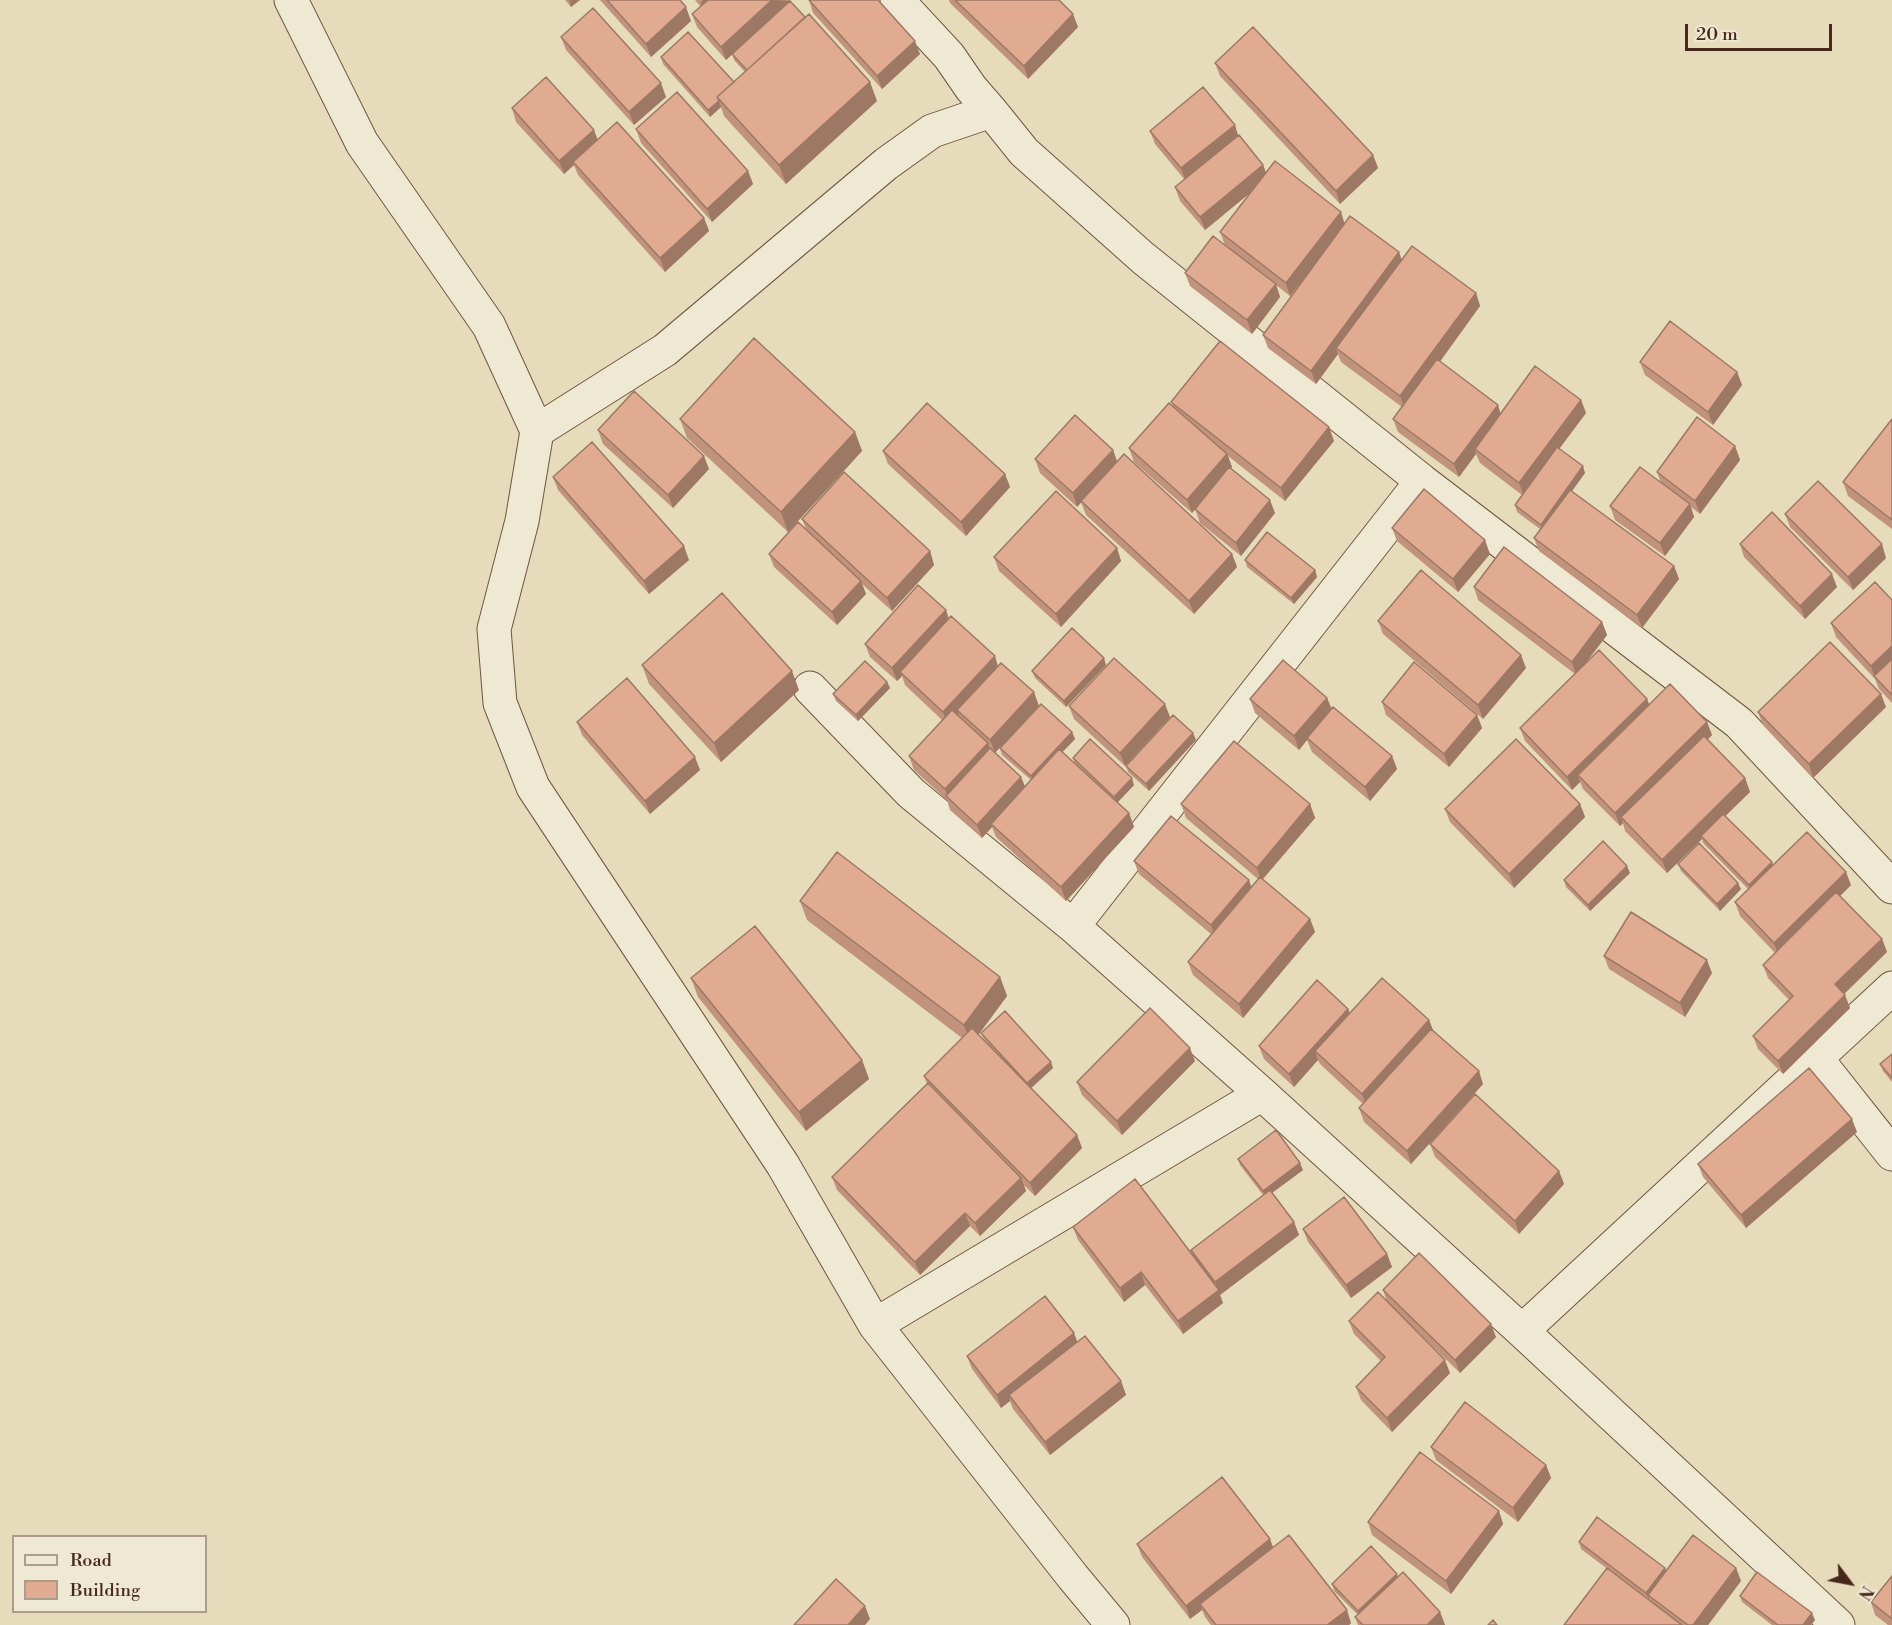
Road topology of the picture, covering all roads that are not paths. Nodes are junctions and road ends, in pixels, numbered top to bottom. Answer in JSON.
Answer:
{"nodes":[{"id":1,"x":291,"y":0,"type":"edge"},
{"id":2,"x":897,"y":0,"type":"edge"},
{"id":3,"x":991,"y":111,"type":"junction"},
{"id":4,"x":537,"y":432,"type":"junction"},
{"id":5,"x":1422,"y":481,"type":"junction"},
{"id":6,"x":810,"y":688,"type":"dead end"},
{"id":7,"x":1892,"y":887,"type":"edge"},
{"id":8,"x":1073,"y":926,"type":"junction"},
{"id":9,"x":1892,"y":988,"type":"edge"},
{"id":10,"x":1816,"y":1058,"type":"junction"},
{"id":11,"x":1262,"y":1094,"type":"junction"},
{"id":12,"x":1892,"y":1154,"type":"edge"},
{"id":13,"x":874,"y":1325,"type":"junction"},
{"id":14,"x":1522,"y":1331,"type":"junction"},
{"id":15,"x":1113,"y":1625,"type":"edge"},
{"id":16,"x":1838,"y":1625,"type":"edge"}],
"edges":[{"from":1,"to":4,"type":"street"},
{"from":2,"to":3,"type":"street"},
{"from":3,"to":4,"type":"street"},
{"from":3,"to":5,"type":"street"},
{"from":4,"to":13,"type":"street"},
{"from":5,"to":7,"type":"street"},
{"from":5,"to":8,"type":"street"},
{"from":6,"to":8,"type":"street"},
{"from":8,"to":11,"type":"street"},
{"from":9,"to":10,"type":"street"},
{"from":10,"to":12,"type":"street"},
{"from":10,"to":14,"type":"street"},
{"from":11,"to":13,"type":"street"},
{"from":11,"to":14,"type":"street"},
{"from":13,"to":15,"type":"street"},
{"from":14,"to":16,"type":"street"}]}
